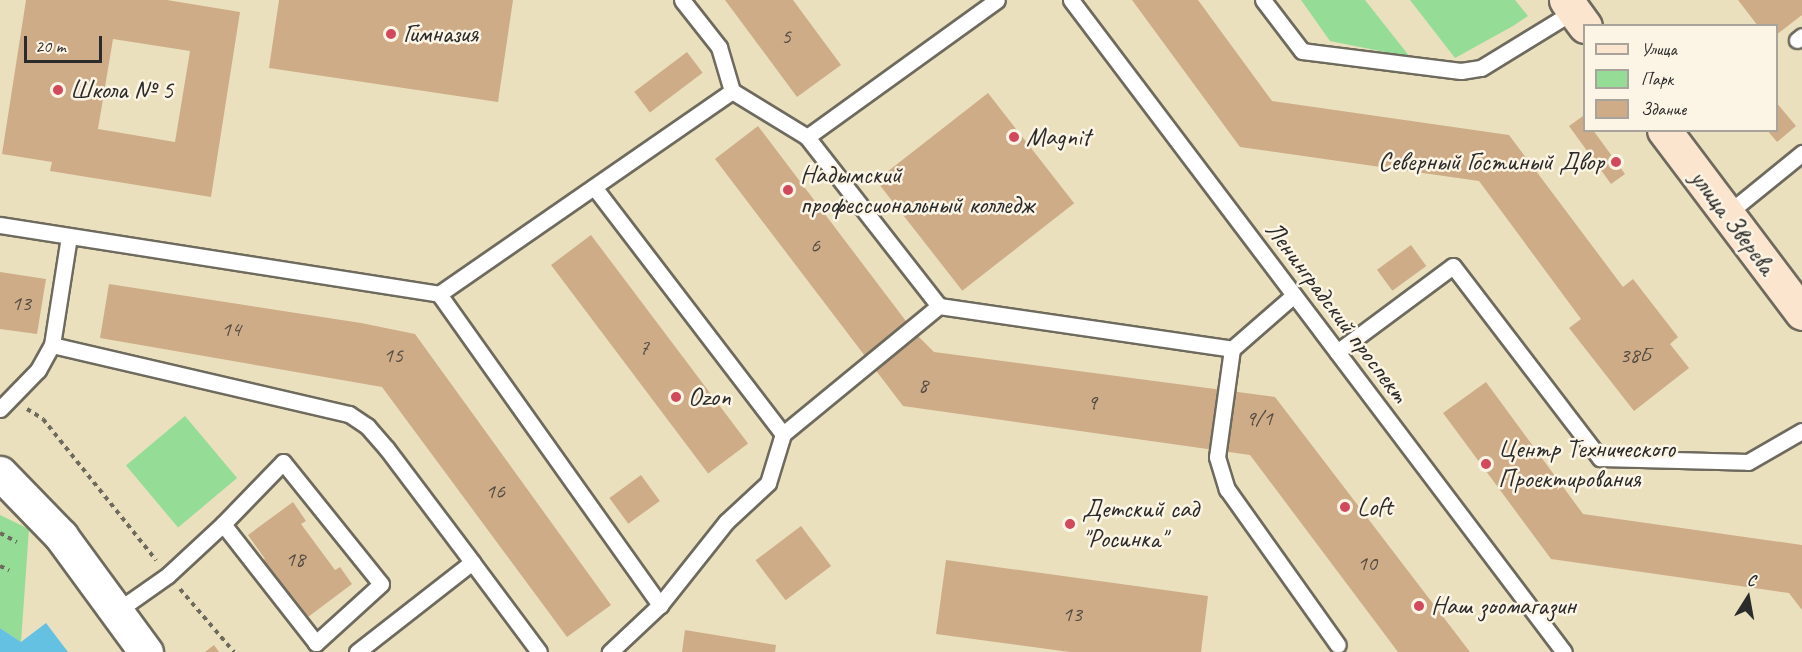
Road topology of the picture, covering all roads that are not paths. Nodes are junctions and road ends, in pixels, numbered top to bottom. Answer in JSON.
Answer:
{"nodes":[{"id":1,"x":682,"y":0,"type":"edge"},
{"id":2,"x":997,"y":0,"type":"edge"},
{"id":3,"x":1071,"y":0,"type":"edge"},
{"id":4,"x":1263,"y":0,"type":"edge"},
{"id":5,"x":1575,"y":12,"type":"edge"},
{"id":6,"x":732,"y":91,"type":"junction"},
{"id":7,"x":1666,"y":132,"type":"edge"},
{"id":8,"x":807,"y":137,"type":"junction"},
{"id":9,"x":1802,"y":153,"type":"edge"},
{"id":10,"x":594,"y":187,"type":"junction"},
{"id":11,"x":1727,"y":214,"type":"junction"},
{"id":12,"x":0,"y":225,"type":"edge"},
{"id":13,"x":69,"y":237,"type":"junction"},
{"id":14,"x":439,"y":294,"type":"junction"},
{"id":15,"x":1294,"y":295,"type":"junction"},
{"id":16,"x":939,"y":306,"type":"junction"},
{"id":17,"x":1802,"y":313,"type":"edge"},
{"id":18,"x":52,"y":345,"type":"junction"},
{"id":19,"x":1232,"y":349,"type":"junction"},
{"id":20,"x":1337,"y":352,"type":"junction"},
{"id":21,"x":6,"y":404,"type":"edge"},
{"id":22,"x":1802,"y":431,"type":"edge"},
{"id":23,"x":783,"y":435,"type":"junction"},
{"id":24,"x":0,"y":473,"type":"edge"},
{"id":25,"x":224,"y":524,"type":"junction"},
{"id":26,"x":472,"y":562,"type":"junction"},
{"id":27,"x":660,"y":605,"type":"junction"},
{"id":28,"x":117,"y":611,"type":"junction"},
{"id":29,"x":1556,"y":649,"type":"edge"},
{"id":30,"x":1337,"y":650,"type":"edge"},
{"id":31,"x":146,"y":652,"type":"edge"},
{"id":32,"x":357,"y":652,"type":"edge"},
{"id":33,"x":539,"y":652,"type":"edge"},
{"id":34,"x":610,"y":652,"type":"edge"}],
"edges":[{"from":1,"to":6,"type":"lane"},
{"from":2,"to":8,"type":"lane"},
{"from":3,"to":15,"type":"lane","name":"Ленинградский проспект"},
{"from":4,"to":5,"type":"lane"},
{"from":6,"to":8,"type":"lane"},
{"from":6,"to":10,"type":"lane"},
{"from":7,"to":11,"type":"main road","name":"улица Зверева"},
{"from":8,"to":16,"type":"lane"},
{"from":9,"to":11,"type":"lane"},
{"from":10,"to":14,"type":"lane"},
{"from":10,"to":23,"type":"lane"},
{"from":11,"to":17,"type":"main road","name":"улица Зверева"},
{"from":12,"to":13,"type":"lane"},
{"from":13,"to":14,"type":"lane"},
{"from":13,"to":18,"type":"lane"},
{"from":14,"to":27,"type":"lane"},
{"from":15,"to":19,"type":"lane"},
{"from":15,"to":20,"type":"lane","name":"Ленинградский проспект"},
{"from":16,"to":19,"type":"lane"},
{"from":16,"to":23,"type":"lane"},
{"from":18,"to":21,"type":"lane"},
{"from":18,"to":26,"type":"lane"},
{"from":19,"to":30,"type":"lane"},
{"from":20,"to":22,"type":"lane"},
{"from":20,"to":29,"type":"lane","name":"Ленинградский проспект"},
{"from":23,"to":27,"type":"lane"},
{"from":24,"to":28,"type":"street"},
{"from":25,"to":25,"type":"lane"},
{"from":25,"to":28,"type":"lane"},
{"from":26,"to":32,"type":"lane"},
{"from":26,"to":33,"type":"lane"},
{"from":27,"to":34,"type":"lane"},
{"from":28,"to":31,"type":"street"}]}
